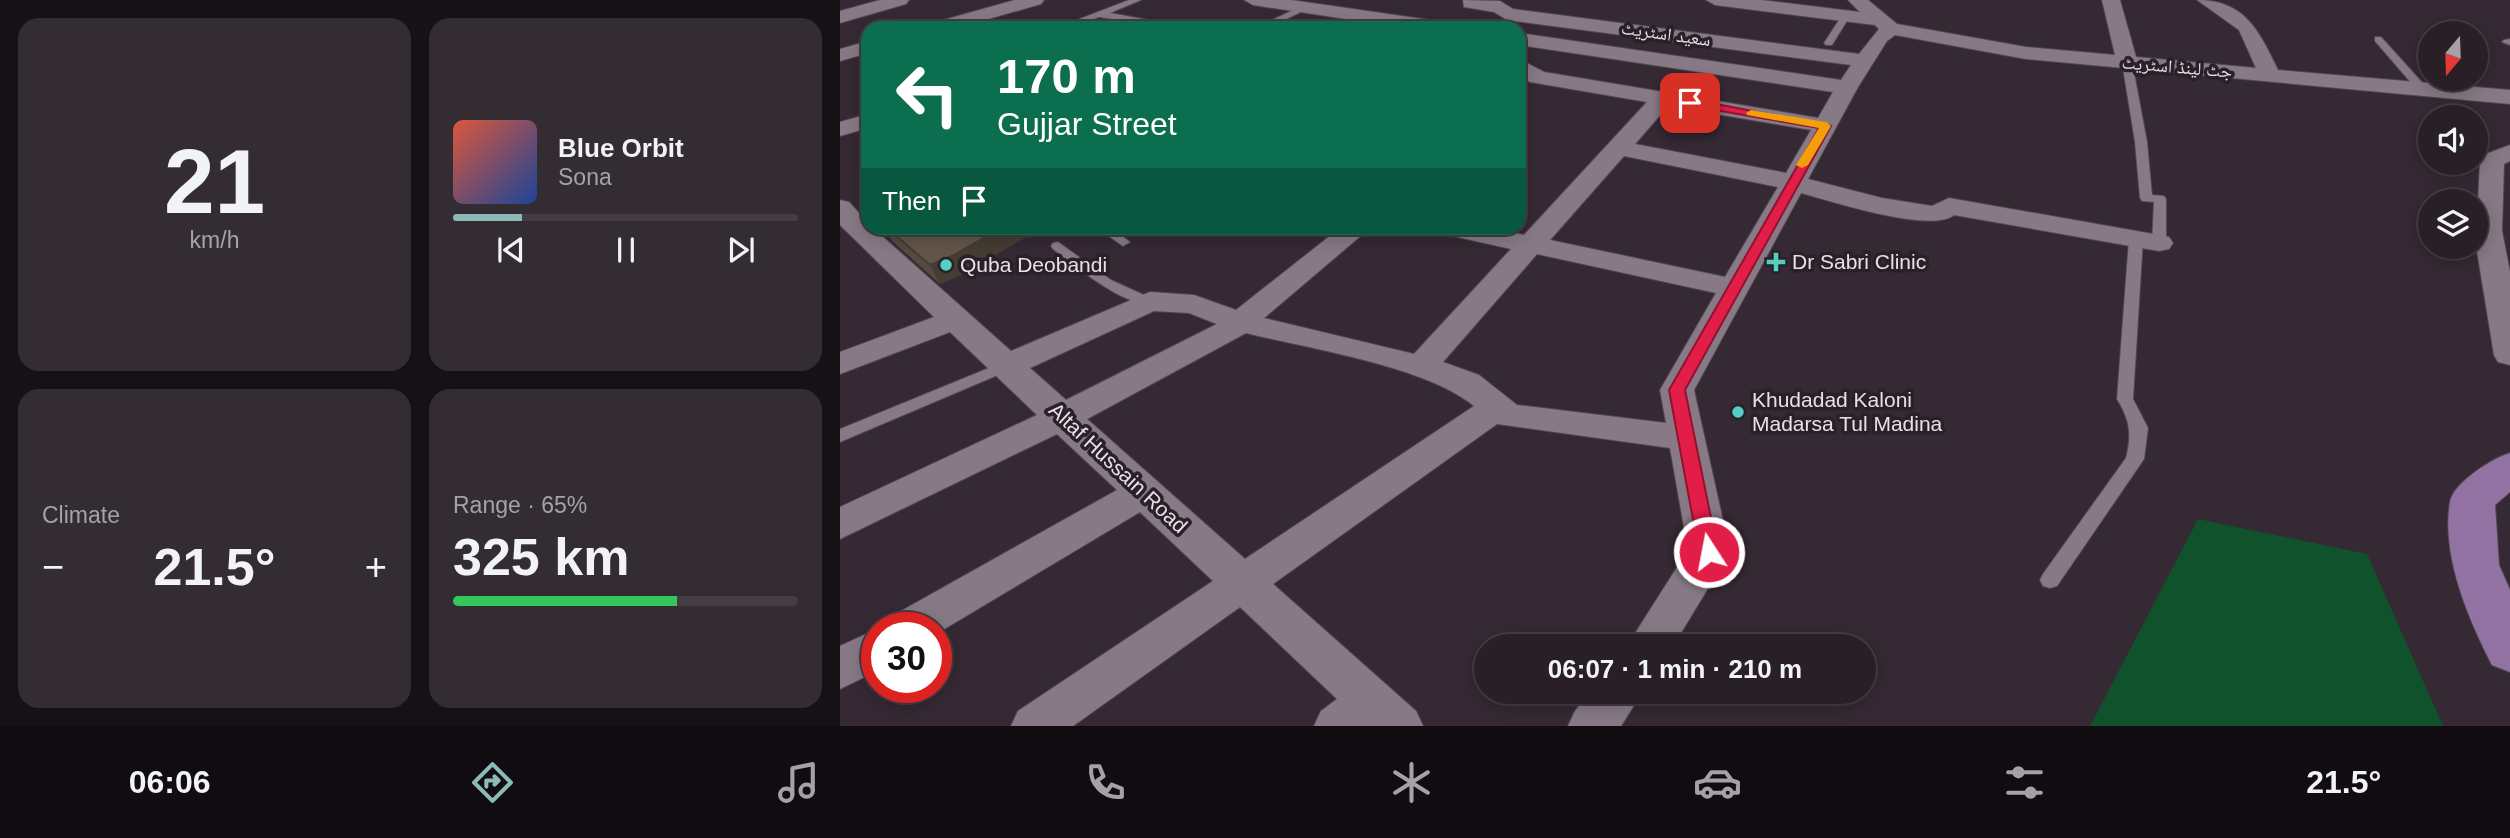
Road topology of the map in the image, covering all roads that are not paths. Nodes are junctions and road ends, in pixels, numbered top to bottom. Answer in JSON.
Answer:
{"nodes":[{"id":1,"x":860,"y":0,"type":"edge"},
{"id":2,"x":900,"y":0,"type":"edge"},
{"id":3,"x":1035,"y":0,"type":"edge"},
{"id":4,"x":1137,"y":0,"type":"edge"},
{"id":5,"x":1253,"y":0,"type":"edge"},
{"id":6,"x":1721,"y":0,"type":"edge"},
{"id":7,"x":2111,"y":0,"type":"edge"},
{"id":8,"x":2206,"y":0,"type":"edge"},
{"id":9,"x":1470,"y":3,"type":"dead end"},
{"id":10,"x":1584,"y":3,"type":"dead end"},
{"id":11,"x":840,"y":6,"type":"edge"},
{"id":12,"x":1305,"y":8,"type":"junction"},
{"id":13,"x":1851,"y":8,"type":"edge"},
{"id":14,"x":1098,"y":15,"type":"junction"},
{"id":15,"x":840,"y":18,"type":"edge"},
{"id":16,"x":973,"y":18,"type":"junction"},
{"id":17,"x":962,"y":21,"type":"edge"},
{"id":18,"x":985,"y":21,"type":"edge"},
{"id":19,"x":1081,"y":21,"type":"edge"},
{"id":20,"x":1140,"y":21,"type":"edge"},
{"id":21,"x":1275,"y":21,"type":"edge"},
{"id":22,"x":1395,"y":21,"type":"edge"},
{"id":23,"x":1562,"y":21,"type":"junction"},
{"id":24,"x":1886,"y":24,"type":"junction"},
{"id":25,"x":2378,"y":39,"type":"dead end"},
{"id":26,"x":1829,"y":43,"type":"dead end"},
{"id":27,"x":1526,"y":44,"type":"edge"},
{"id":28,"x":1526,"y":45,"type":"edge"},
{"id":29,"x":861,"y":49,"type":"edge"},
{"id":30,"x":840,"y":55,"type":"edge"},
{"id":31,"x":1865,"y":61,"type":"junction"},
{"id":32,"x":2127,"y":62,"type":"junction"},
{"id":33,"x":1528,"y":71,"type":"edge"},
{"id":34,"x":2271,"y":76,"type":"junction"},
{"id":35,"x":2418,"y":84,"type":"edge"},
{"id":36,"x":1847,"y":87,"type":"junction"},
{"id":37,"x":2418,"y":90,"type":"edge"},
{"id":38,"x":2424,"y":91,"type":"edge"},
{"id":39,"x":2510,"y":97,"type":"edge"},
{"id":40,"x":1663,"y":98,"type":"junction"},
{"id":41,"x":861,"y":123,"type":"edge"},
{"id":42,"x":1826,"y":126,"type":"junction"},
{"id":43,"x":840,"y":129,"type":"edge"},
{"id":44,"x":1618,"y":148,"type":"junction"},
{"id":45,"x":2506,"y":158,"type":"edge"},
{"id":46,"x":1791,"y":182,"type":"junction"},
{"id":47,"x":840,"y":208,"type":"edge"},
{"id":48,"x":861,"y":232,"type":"edge"},
{"id":49,"x":1113,"y":235,"type":"edge"},
{"id":50,"x":1348,"y":235,"type":"edge"},
{"id":51,"x":1488,"y":235,"type":"edge"},
{"id":52,"x":865,"y":236,"type":"edge"},
{"id":53,"x":2148,"y":241,"type":"junction"},
{"id":54,"x":1123,"y":242,"type":"dead end"},
{"id":55,"x":1531,"y":244,"type":"junction"},
{"id":56,"x":1058,"y":246,"type":"dead end"},
{"id":57,"x":1734,"y":288,"type":"junction"},
{"id":58,"x":1150,"y":301,"type":"junction"},
{"id":59,"x":956,"y":319,"type":"junction"},
{"id":60,"x":1240,"y":322,"type":"junction"},
{"id":61,"x":2510,"y":355,"type":"edge"},
{"id":62,"x":840,"y":364,"type":"edge"},
{"id":63,"x":1006,"y":366,"type":"junction"},
{"id":64,"x":1421,"y":366,"type":"junction"},
{"id":65,"x":1497,"y":407,"type":"junction"},
{"id":66,"x":1062,"y":417,"type":"junction"},
{"id":67,"x":840,"y":436,"type":"edge"},
{"id":68,"x":1686,"y":438,"type":"junction"},
{"id":69,"x":2510,"y":468,"type":"edge"},
{"id":70,"x":1144,"y":492,"type":"junction"},
{"id":71,"x":840,"y":524,"type":"edge"},
{"id":72,"x":2050,"y":580,"type":"dead end"},
{"id":73,"x":1242,"y":583,"type":"junction"},
{"id":74,"x":938,"y":612,"type":"edge"},
{"id":75,"x":1657,"y":634,"type":"edge"},
{"id":76,"x":2510,"y":650,"type":"edge"},
{"id":77,"x":861,"y":657,"type":"edge"},
{"id":78,"x":840,"y":669,"type":"edge"},
{"id":79,"x":1610,"y":704,"type":"edge"},
{"id":80,"x":1369,"y":717,"type":"edge"},
{"id":81,"x":1035,"y":726,"type":"edge"},
{"id":82,"x":1592,"y":726,"type":"edge"}],
"edges":[{"from":1,"to":11,"type":"street"},
{"from":2,"to":15,"type":"street"},
{"from":3,"to":16,"type":"street"},
{"from":4,"to":14,"type":"lane"},
{"from":5,"to":12,"type":"street"},
{"from":6,"to":13,"type":"street"},
{"from":7,"to":32,"type":"street"},
{"from":8,"to":34,"type":"street"},
{"from":9,"to":23,"type":"street","name":"سعید اسٹریٹ"},
{"from":10,"to":23,"type":"street"},
{"from":12,"to":21,"type":"lane"},
{"from":12,"to":22,"type":"street"},
{"from":13,"to":24,"type":"street"},
{"from":13,"to":26,"type":"lane"},
{"from":14,"to":19,"type":"lane"},
{"from":14,"to":20,"type":"lane"},
{"from":16,"to":17,"type":"street"},
{"from":16,"to":18,"type":"lane"},
{"from":23,"to":27,"type":"street"},
{"from":23,"to":31,"type":"street","name":"سعید اسٹریٹ"},
{"from":24,"to":31,"type":"street"},
{"from":24,"to":32,"type":"street","name":"جٹ لینڈ اسٹریٹ"},
{"from":25,"to":35,"type":"lane"},
{"from":28,"to":36,"type":"street"},
{"from":29,"to":30,"type":"street"},
{"from":31,"to":36,"type":"street"},
{"from":32,"to":34,"type":"street","name":"جٹ لینڈ اسٹریٹ"},
{"from":32,"to":53,"type":"lane"},
{"from":33,"to":40,"type":"street"},
{"from":34,"to":37,"type":"street","name":"جٹ لینڈ اسٹریٹ"},
{"from":36,"to":42,"type":"street"},
{"from":38,"to":39,"type":"street","name":"جٹ لینڈ اسٹریٹ"},
{"from":40,"to":42,"type":"street"},
{"from":40,"to":44,"type":"street"},
{"from":41,"to":43,"type":"street"},
{"from":42,"to":46,"type":"street"},
{"from":44,"to":46,"type":"street"},
{"from":44,"to":55,"type":"street"},
{"from":45,"to":61,"type":"street"},
{"from":46,"to":53,"type":"street"},
{"from":46,"to":57,"type":"street"},
{"from":47,"to":48,"type":"street","name":"Altaf Hussain Road"},
{"from":49,"to":54,"type":"lane"},
{"from":50,"to":60,"type":"street"},
{"from":51,"to":55,"type":"street"},
{"from":52,"to":59,"type":"street","name":"Altaf Hussain Road"},
{"from":53,"to":72,"type":"lane"},
{"from":55,"to":57,"type":"street"},
{"from":55,"to":64,"type":"street"},
{"from":56,"to":58,"type":"lane"},
{"from":57,"to":68,"type":"street"},
{"from":58,"to":60,"type":"street"},
{"from":58,"to":63,"type":"street"},
{"from":59,"to":62,"type":"street"},
{"from":59,"to":63,"type":"street","name":"Altaf Hussain Road"},
{"from":60,"to":64,"type":"street"},
{"from":60,"to":66,"type":"street"},
{"from":63,"to":66,"type":"street","name":"Altaf Hussain Road"},
{"from":63,"to":67,"type":"lane"},
{"from":64,"to":65,"type":"street"},
{"from":65,"to":68,"type":"street"},
{"from":65,"to":73,"type":"street"},
{"from":66,"to":70,"type":"street","name":"Altaf Hussain Road"},
{"from":66,"to":71,"type":"street"},
{"from":68,"to":75,"type":"street"},
{"from":69,"to":76,"type":"main road"},
{"from":70,"to":73,"type":"street","name":"Altaf Hussain Road"},
{"from":70,"to":74,"type":"street"},
{"from":73,"to":80,"type":"street","name":"Altaf Hussain Road"},
{"from":73,"to":81,"type":"street"},
{"from":77,"to":78,"type":"street"},
{"from":79,"to":82,"type":"street"}]}
